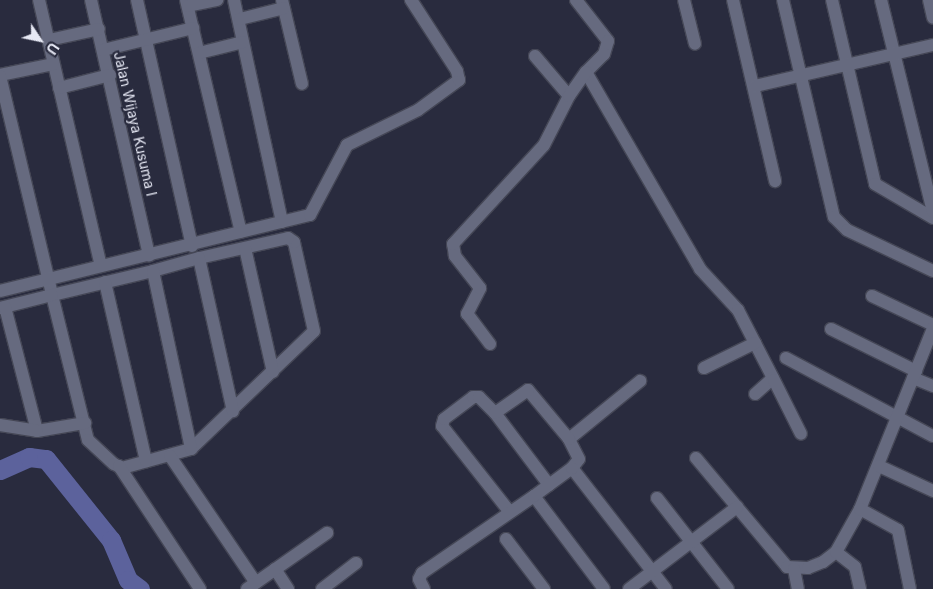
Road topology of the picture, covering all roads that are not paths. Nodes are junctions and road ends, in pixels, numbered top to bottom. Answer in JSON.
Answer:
{"nodes":[{"id":1,"x":40,"y":0,"type":"edge"},
{"id":2,"x":91,"y":0,"type":"edge"},
{"id":3,"x":136,"y":0,"type":"edge"},
{"id":4,"x":217,"y":0,"type":"edge"},
{"id":5,"x":234,"y":0,"type":"edge"},
{"id":6,"x":411,"y":0,"type":"edge"},
{"id":7,"x":576,"y":0,"type":"edge"},
{"id":8,"x":684,"y":0,"type":"edge"},
{"id":9,"x":734,"y":0,"type":"edge"},
{"id":10,"x":783,"y":0,"type":"edge"},
{"id":11,"x":832,"y":0,"type":"edge"},
{"id":12,"x":881,"y":0,"type":"edge"},
{"id":13,"x":929,"y":0,"type":"edge"},
{"id":14,"x":187,"y":3,"type":"edge"},
{"id":15,"x":283,"y":4,"type":"edge"},
{"id":16,"x":933,"y":18,"type":"edge"},
{"id":17,"x":240,"y":19,"type":"junction"},
{"id":18,"x":192,"y":28,"type":"junction"},
{"id":19,"x":98,"y":29,"type":"junction"},
{"id":20,"x":49,"y":40,"type":"junction"},
{"id":21,"x":146,"y":41,"type":"junction"},
{"id":22,"x":243,"y":42,"type":"junction"},
{"id":23,"x":695,"y":44,"type":"dead end"},
{"id":24,"x":933,"y":45,"type":"edge"},
{"id":25,"x":103,"y":50,"type":"junction"},
{"id":26,"x":199,"y":53,"type":"junction"},
{"id":27,"x":535,"y":56,"type":"dead end"},
{"id":28,"x":895,"y":56,"type":"junction"},
{"id":29,"x":53,"y":64,"type":"junction"},
{"id":30,"x":847,"y":67,"type":"junction"},
{"id":31,"x":586,"y":72,"type":"junction"},
{"id":32,"x":0,"y":75,"type":"edge"},
{"id":33,"x":110,"y":75,"type":"junction"},
{"id":34,"x":801,"y":77,"type":"junction"},
{"id":35,"x":302,"y":84,"type":"dead end"},
{"id":36,"x":755,"y":86,"type":"junction"},
{"id":37,"x":58,"y":88,"type":"junction"},
{"id":38,"x":569,"y":96,"type":"junction"},
{"id":39,"x":775,"y":181,"type":"dead end"},
{"id":40,"x":933,"y":212,"type":"edge"},
{"id":41,"x":933,"y":218,"type":"edge"},
{"id":42,"x":282,"y":222,"type":"junction"},
{"id":43,"x":240,"y":232,"type":"junction"},
{"id":44,"x":192,"y":246,"type":"junction"},
{"id":45,"x":245,"y":248,"type":"junction"},
{"id":46,"x":149,"y":255,"type":"junction"},
{"id":47,"x":199,"y":258,"type":"junction"},
{"id":48,"x":101,"y":266,"type":"junction"},
{"id":49,"x":153,"y":271,"type":"junction"},
{"id":50,"x":933,"y":271,"type":"edge"},
{"id":51,"x":49,"y":278,"type":"junction"},
{"id":52,"x":105,"y":282,"type":"junction"},
{"id":53,"x":0,"y":291,"type":"edge"},
{"id":54,"x":52,"y":294,"type":"junction"},
{"id":55,"x":872,"y":296,"type":"dead end"},
{"id":56,"x":2,"y":308,"type":"edge"},
{"id":57,"x":831,"y":329,"type":"dead end"},
{"id":58,"x":932,"y":330,"type":"edge"},
{"id":59,"x":755,"y":343,"type":"junction"},
{"id":60,"x":490,"y":344,"type":"dead end"},
{"id":61,"x":786,"y":358,"type":"dead end"},
{"id":62,"x":704,"y":368,"type":"dead end"},
{"id":63,"x":273,"y":372,"type":"junction"},
{"id":64,"x":914,"y":375,"type":"junction"},
{"id":65,"x":774,"y":380,"type":"junction"},
{"id":66,"x":640,"y":381,"type":"dead end"},
{"id":67,"x":933,"y":386,"type":"edge"},
{"id":68,"x":754,"y":394,"type":"dead end"},
{"id":69,"x":233,"y":411,"type":"junction"},
{"id":70,"x":495,"y":413,"type":"junction"},
{"id":71,"x":898,"y":417,"type":"junction"},
{"id":72,"x":85,"y":423,"type":"junction"},
{"id":73,"x":0,"y":425,"type":"edge"},
{"id":74,"x":37,"y":431,"type":"junction"},
{"id":75,"x":801,"y":434,"type":"dead end"},
{"id":76,"x":933,"y":436,"type":"edge"},
{"id":77,"x":569,"y":439,"type":"junction"},
{"id":78,"x":191,"y":449,"type":"junction"},
{"id":79,"x":170,"y":456,"type":"junction"},
{"id":80,"x":696,"y":458,"type":"dead end"},
{"id":81,"x":146,"y":462,"type":"junction"},
{"id":82,"x":119,"y":466,"type":"junction"},
{"id":83,"x":878,"y":466,"type":"junction"},
{"id":84,"x":572,"y":468,"type":"junction"},
{"id":85,"x":549,"y":485,"type":"junction"},
{"id":86,"x":933,"y":491,"type":"edge"},
{"id":87,"x":534,"y":496,"type":"junction"},
{"id":88,"x":657,"y":498,"type":"dead end"},
{"id":89,"x":737,"y":507,"type":"junction"},
{"id":90,"x":860,"y":509,"type":"junction"},
{"id":91,"x":509,"y":511,"type":"junction"},
{"id":92,"x":327,"y":533,"type":"dead end"},
{"id":93,"x":506,"y":539,"type":"dead end"},
{"id":94,"x":693,"y":542,"type":"junction"},
{"id":95,"x":836,"y":552,"type":"junction"},
{"id":96,"x":356,"y":563,"type":"dead end"},
{"id":97,"x":275,"y":569,"type":"junction"},
{"id":98,"x":794,"y":569,"type":"junction"},
{"id":99,"x":652,"y":571,"type":"junction"},
{"id":100,"x":251,"y":586,"type":"edge"},
{"id":101,"x":200,"y":589,"type":"edge"},
{"id":102,"x":288,"y":589,"type":"edge"},
{"id":103,"x":322,"y":589,"type":"edge"},
{"id":104,"x":424,"y":589,"type":"edge"},
{"id":105,"x":544,"y":589,"type":"edge"},
{"id":106,"x":604,"y":589,"type":"edge"},
{"id":107,"x":629,"y":589,"type":"edge"},
{"id":108,"x":666,"y":589,"type":"edge"},
{"id":109,"x":728,"y":589,"type":"edge"},
{"id":110,"x":798,"y":589,"type":"edge"},
{"id":111,"x":860,"y":589,"type":"edge"},
{"id":112,"x":910,"y":589,"type":"edge"}],
"edges":[{"from":1,"to":20,"type":"street"},
{"from":2,"to":19,"type":"street","name":"Jalan Wijaya Kusuma I"},
{"from":3,"to":21,"type":"street"},
{"from":4,"to":14,"type":"street"},
{"from":5,"to":17,"type":"street"},
{"from":6,"to":42,"type":"street"},
{"from":7,"to":31,"type":"street"},
{"from":8,"to":23,"type":"street"},
{"from":9,"to":36,"type":"street"},
{"from":10,"to":34,"type":"street"},
{"from":11,"to":30,"type":"street"},
{"from":12,"to":28,"type":"street"},
{"from":13,"to":16,"type":"street"},
{"from":14,"to":18,"type":"street"},
{"from":15,"to":17,"type":"street"},
{"from":15,"to":35,"type":"street"},
{"from":17,"to":22,"type":"street"},
{"from":18,"to":21,"type":"street"},
{"from":18,"to":26,"type":"street"},
{"from":19,"to":20,"type":"street"},
{"from":19,"to":25,"type":"street","name":"Jalan Wijaya Kusuma I"},
{"from":20,"to":29,"type":"street"},
{"from":21,"to":25,"type":"street"},
{"from":21,"to":44,"type":"street"},
{"from":22,"to":26,"type":"street"},
{"from":22,"to":42,"type":"street"},
{"from":24,"to":28,"type":"street"},
{"from":25,"to":33,"type":"street","name":"Jalan Wijaya Kusuma I"},
{"from":26,"to":43,"type":"street"},
{"from":27,"to":38,"type":"street"},
{"from":28,"to":30,"type":"street"},
{"from":28,"to":40,"type":"street"},
{"from":29,"to":32,"type":"street"},
{"from":29,"to":37,"type":"street"},
{"from":30,"to":34,"type":"street"},
{"from":30,"to":41,"type":"street"},
{"from":31,"to":38,"type":"street"},
{"from":31,"to":59,"type":"street"},
{"from":32,"to":51,"type":"street"},
{"from":33,"to":37,"type":"street"},
{"from":33,"to":46,"type":"street","name":"Jalan Wijaya Kusuma I"},
{"from":34,"to":36,"type":"street"},
{"from":34,"to":50,"type":"street"},
{"from":36,"to":39,"type":"street"},
{"from":37,"to":48,"type":"street"},
{"from":38,"to":60,"type":"street"},
{"from":42,"to":43,"type":"street"},
{"from":43,"to":44,"type":"street"},
{"from":44,"to":46,"type":"street"},
{"from":45,"to":47,"type":"street"},
{"from":45,"to":63,"type":"street"},
{"from":45,"to":63,"type":"street"},
{"from":46,"to":48,"type":"street"},
{"from":47,"to":49,"type":"street"},
{"from":47,"to":69,"type":"street"},
{"from":48,"to":51,"type":"street"},
{"from":49,"to":52,"type":"street"},
{"from":49,"to":78,"type":"street"},
{"from":51,"to":53,"type":"street"},
{"from":51,"to":54,"type":"street"},
{"from":52,"to":54,"type":"street"},
{"from":52,"to":81,"type":"street"},
{"from":54,"to":56,"type":"street"},
{"from":54,"to":72,"type":"street"},
{"from":55,"to":58,"type":"street"},
{"from":56,"to":74,"type":"street"},
{"from":57,"to":64,"type":"street"},
{"from":58,"to":64,"type":"street"},
{"from":59,"to":62,"type":"street"},
{"from":59,"to":65,"type":"street"},
{"from":61,"to":71,"type":"street"},
{"from":63,"to":69,"type":"street"},
{"from":64,"to":67,"type":"street"},
{"from":64,"to":71,"type":"street"},
{"from":65,"to":68,"type":"street"},
{"from":65,"to":75,"type":"street"},
{"from":66,"to":77,"type":"street"},
{"from":69,"to":78,"type":"street"},
{"from":70,"to":77,"type":"street"},
{"from":70,"to":85,"type":"street"},
{"from":70,"to":91,"type":"street"},
{"from":71,"to":76,"type":"street"},
{"from":71,"to":83,"type":"street"},
{"from":72,"to":74,"type":"street"},
{"from":72,"to":82,"type":"street"},
{"from":73,"to":74,"type":"street"},
{"from":77,"to":84,"type":"street"},
{"from":78,"to":79,"type":"street"},
{"from":79,"to":81,"type":"street"},
{"from":79,"to":100,"type":"street"},
{"from":80,"to":89,"type":"street"},
{"from":81,"to":82,"type":"street"},
{"from":82,"to":101,"type":"street"},
{"from":83,"to":86,"type":"street"},
{"from":83,"to":90,"type":"street"},
{"from":84,"to":85,"type":"street"},
{"from":84,"to":99,"type":"street"},
{"from":85,"to":87,"type":"street"},
{"from":87,"to":91,"type":"street"},
{"from":87,"to":106,"type":"street"},
{"from":88,"to":94,"type":"street"},
{"from":89,"to":94,"type":"street"},
{"from":89,"to":98,"type":"street"},
{"from":90,"to":95,"type":"street"},
{"from":90,"to":112,"type":"street"},
{"from":91,"to":104,"type":"street"},
{"from":92,"to":97,"type":"street"},
{"from":93,"to":105,"type":"street"},
{"from":94,"to":99,"type":"street"},
{"from":94,"to":109,"type":"street"},
{"from":95,"to":98,"type":"street"},
{"from":95,"to":111,"type":"street"},
{"from":96,"to":103,"type":"street"},
{"from":97,"to":100,"type":"street"},
{"from":97,"to":102,"type":"street"},
{"from":98,"to":110,"type":"street"},
{"from":99,"to":107,"type":"street"},
{"from":99,"to":108,"type":"street"}]}
